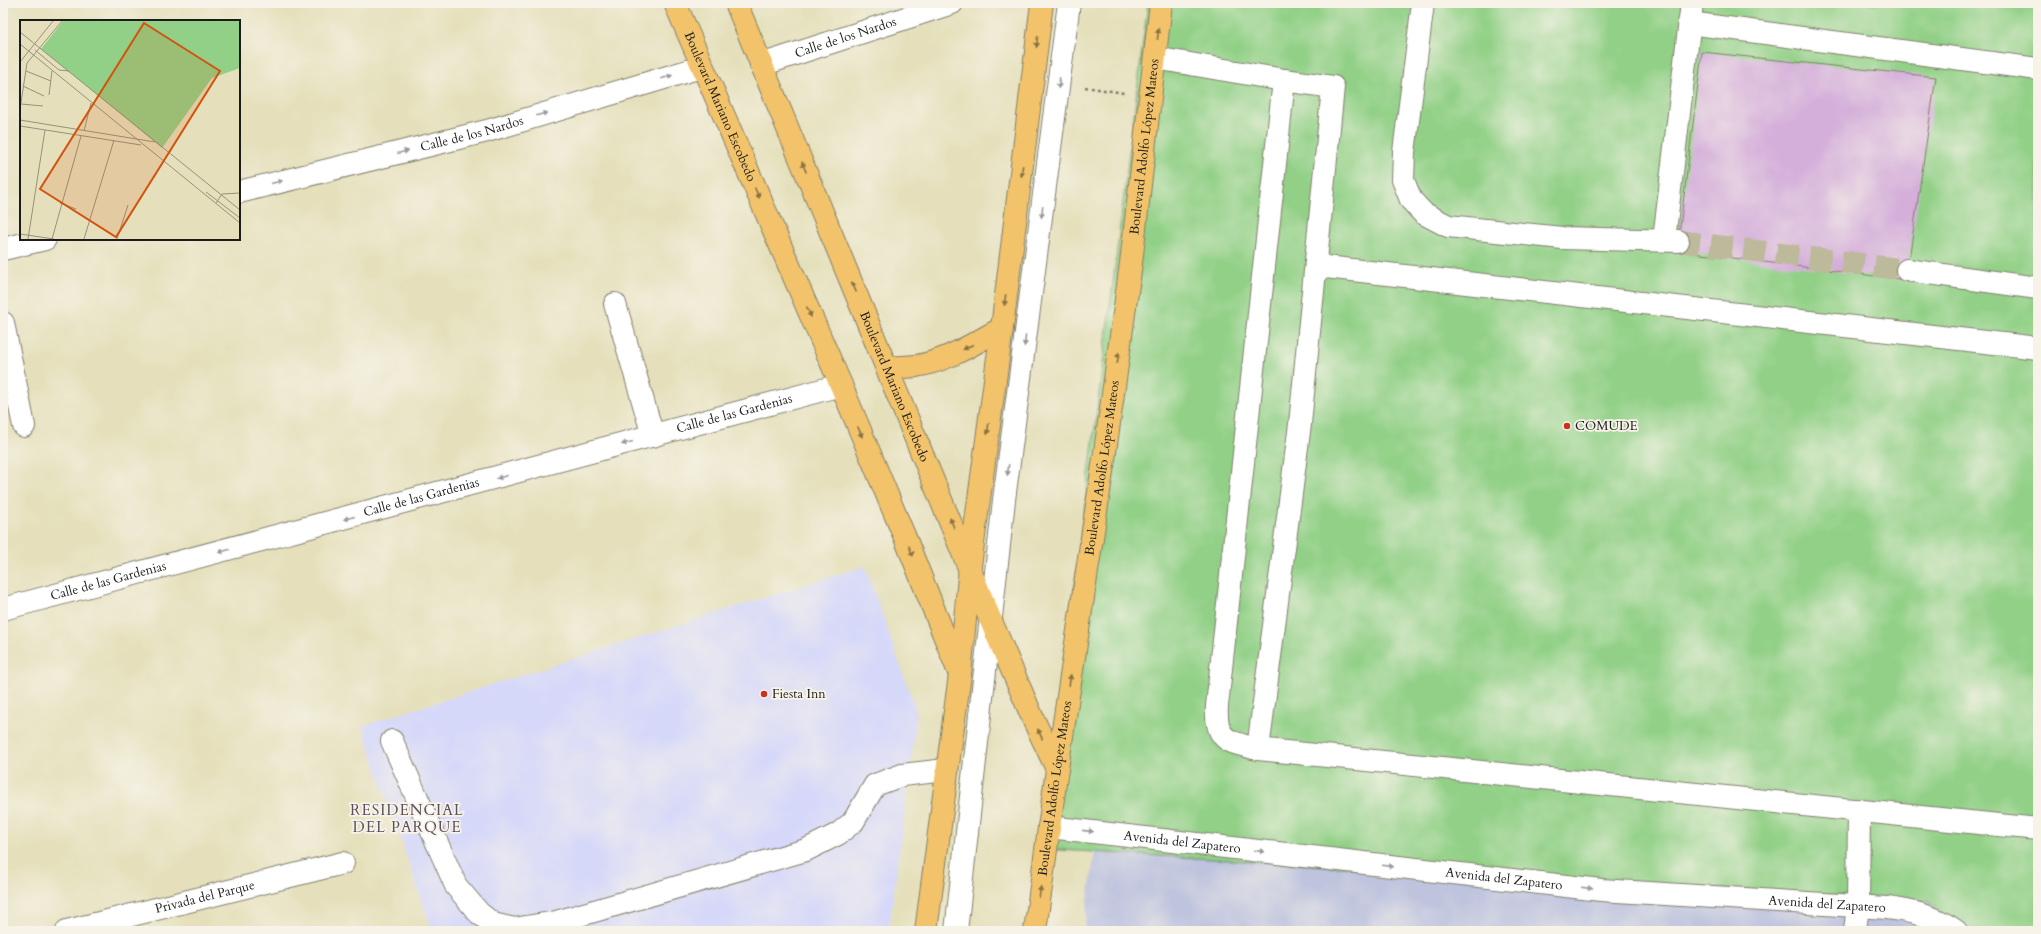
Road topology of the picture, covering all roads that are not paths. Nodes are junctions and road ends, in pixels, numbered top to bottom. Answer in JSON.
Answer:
{"nodes":[{"id":1,"x":675,"y":3,"type":"edge"},
{"id":2,"x":736,"y":3,"type":"edge"},
{"id":3,"x":952,"y":3,"type":"edge"},
{"id":4,"x":1042,"y":3,"type":"edge"},
{"id":5,"x":1069,"y":3,"type":"edge"},
{"id":6,"x":1161,"y":3,"type":"edge"},
{"id":7,"x":1423,"y":3,"type":"edge"},
{"id":8,"x":1690,"y":13,"type":"edge"},
{"id":9,"x":1155,"y":58,"type":"junction"},
{"id":10,"x":761,"y":65,"type":"junction"},
{"id":11,"x":701,"y":67,"type":"junction"},
{"id":12,"x":2038,"y":70,"type":"edge"},
{"id":13,"x":1284,"y":80,"type":"junction"},
{"id":14,"x":240,"y":192,"type":"edge"},
{"id":15,"x":41,"y":240,"type":"edge"},
{"id":16,"x":3,"y":249,"type":"edge"},
{"id":17,"x":1317,"y":266,"type":"junction"},
{"id":18,"x":1907,"y":270,"type":"tunnel mouth"},
{"id":19,"x":2038,"y":288,"type":"edge"},
{"id":20,"x":615,"y":304,"type":"dead end"},
{"id":21,"x":3,"y":323,"type":"edge"},
{"id":22,"x":1002,"y":328,"type":"junction"},
{"id":23,"x":2038,"y":348,"type":"edge"},
{"id":24,"x":888,"y":368,"type":"junction"},
{"id":25,"x":841,"y":385,"type":"junction"},
{"id":26,"x":24,"y":426,"type":"dead end"},
{"id":27,"x":653,"y":436,"type":"junction"},
{"id":28,"x":970,"y":566,"type":"junction"},
{"id":29,"x":3,"y":610,"type":"edge"},
{"id":30,"x":991,"y":621,"type":"junction"},
{"id":31,"x":960,"y":674,"type":"junction"},
{"id":32,"x":392,"y":741,"type":"dead end"},
{"id":33,"x":1258,"y":749,"type":"junction"},
{"id":34,"x":1057,"y":769,"type":"junction"},
{"id":35,"x":946,"y":770,"type":"junction"},
{"id":36,"x":1859,"y":810,"type":"junction"},
{"id":37,"x":1049,"y":827,"type":"junction"},
{"id":38,"x":2038,"y":829,"type":"edge"},
{"id":39,"x":343,"y":863,"type":"dead end"},
{"id":40,"x":1858,"y":906,"type":"junction"},
{"id":41,"x":67,"y":931,"type":"edge"},
{"id":42,"x":926,"y":931,"type":"edge"},
{"id":43,"x":956,"y":931,"type":"edge"},
{"id":44,"x":1035,"y":931,"type":"edge"},
{"id":45,"x":1855,"y":931,"type":"edge"},
{"id":46,"x":1956,"y":931,"type":"edge"}],
"edges":[{"from":1,"to":11,"type":"main road","name":"Boulevard Mariano Escobedo"},
{"from":2,"to":10,"type":"main road","name":"Boulevard Mariano Escobedo"},
{"from":3,"to":10,"type":"street","name":"Calle de los Nardos"},
{"from":4,"to":22,"type":"main road","one_way":true},
{"from":5,"to":30,"type":"street","one_way":true},
{"from":9,"to":6,"type":"main road","name":"Boulevard Adolfo López Mateos","one_way":true},
{"from":7,"to":8,"type":"street"},
{"from":8,"to":12,"type":"street"},
{"from":9,"to":13,"type":"street"},
{"from":34,"to":9,"type":"main road","name":"Boulevard Adolfo López Mateos","one_way":true},
{"from":24,"to":10,"type":"main road","name":"Boulevard Mariano Escobedo","one_way":true},
{"from":14,"to":11,"type":"street","name":"Calle de los Nardos","one_way":true},
{"from":11,"to":25,"type":"main road","name":"Boulevard Mariano Escobedo","one_way":true},
{"from":13,"to":17,"type":"street"},
{"from":13,"to":33,"type":"street"},
{"from":15,"to":16,"type":"street"},
{"from":17,"to":23,"type":"street"},
{"from":17,"to":33,"type":"street"},
{"from":18,"to":19,"type":"street"},
{"from":20,"to":27,"type":"street"},
{"from":21,"to":26,"type":"street"},
{"from":22,"to":24,"type":"main road","one_way":true},
{"from":22,"to":28,"type":"main road","one_way":true},
{"from":28,"to":24,"type":"main road","name":"Boulevard Mariano Escobedo","one_way":true},
{"from":25,"to":27,"type":"street","name":"Calle de las Gardenias"},
{"from":25,"to":31,"type":"main road","name":"Boulevard Mariano Escobedo","one_way":true},
{"from":27,"to":29,"type":"street","name":"Calle de las Gardenias","one_way":true},
{"from":28,"to":30,"type":"main road","name":"Boulevard Mariano Escobedo"},
{"from":28,"to":31,"type":"main road"},
{"from":34,"to":30,"type":"main road","name":"Boulevard Mariano Escobedo","one_way":true},
{"from":30,"to":43,"type":"street"},
{"from":31,"to":35,"type":"main road"},
{"from":32,"to":35,"type":"street"},
{"from":33,"to":36,"type":"street"},
{"from":34,"to":37,"type":"main road","name":"Boulevard Adolfo López Mateos"},
{"from":35,"to":42,"type":"main road"},
{"from":36,"to":38,"type":"street"},
{"from":36,"to":40,"type":"street"},
{"from":37,"to":40,"type":"street","name":"Avenida del Zapatero","one_way":true},
{"from":44,"to":37,"type":"main road","name":"Boulevard Adolfo López Mateos","one_way":true},
{"from":39,"to":41,"type":"street","name":"Privada del Parque"},
{"from":40,"to":45,"type":"street"},
{"from":40,"to":46,"type":"street","name":"Avenida del Zapatero"}]}
